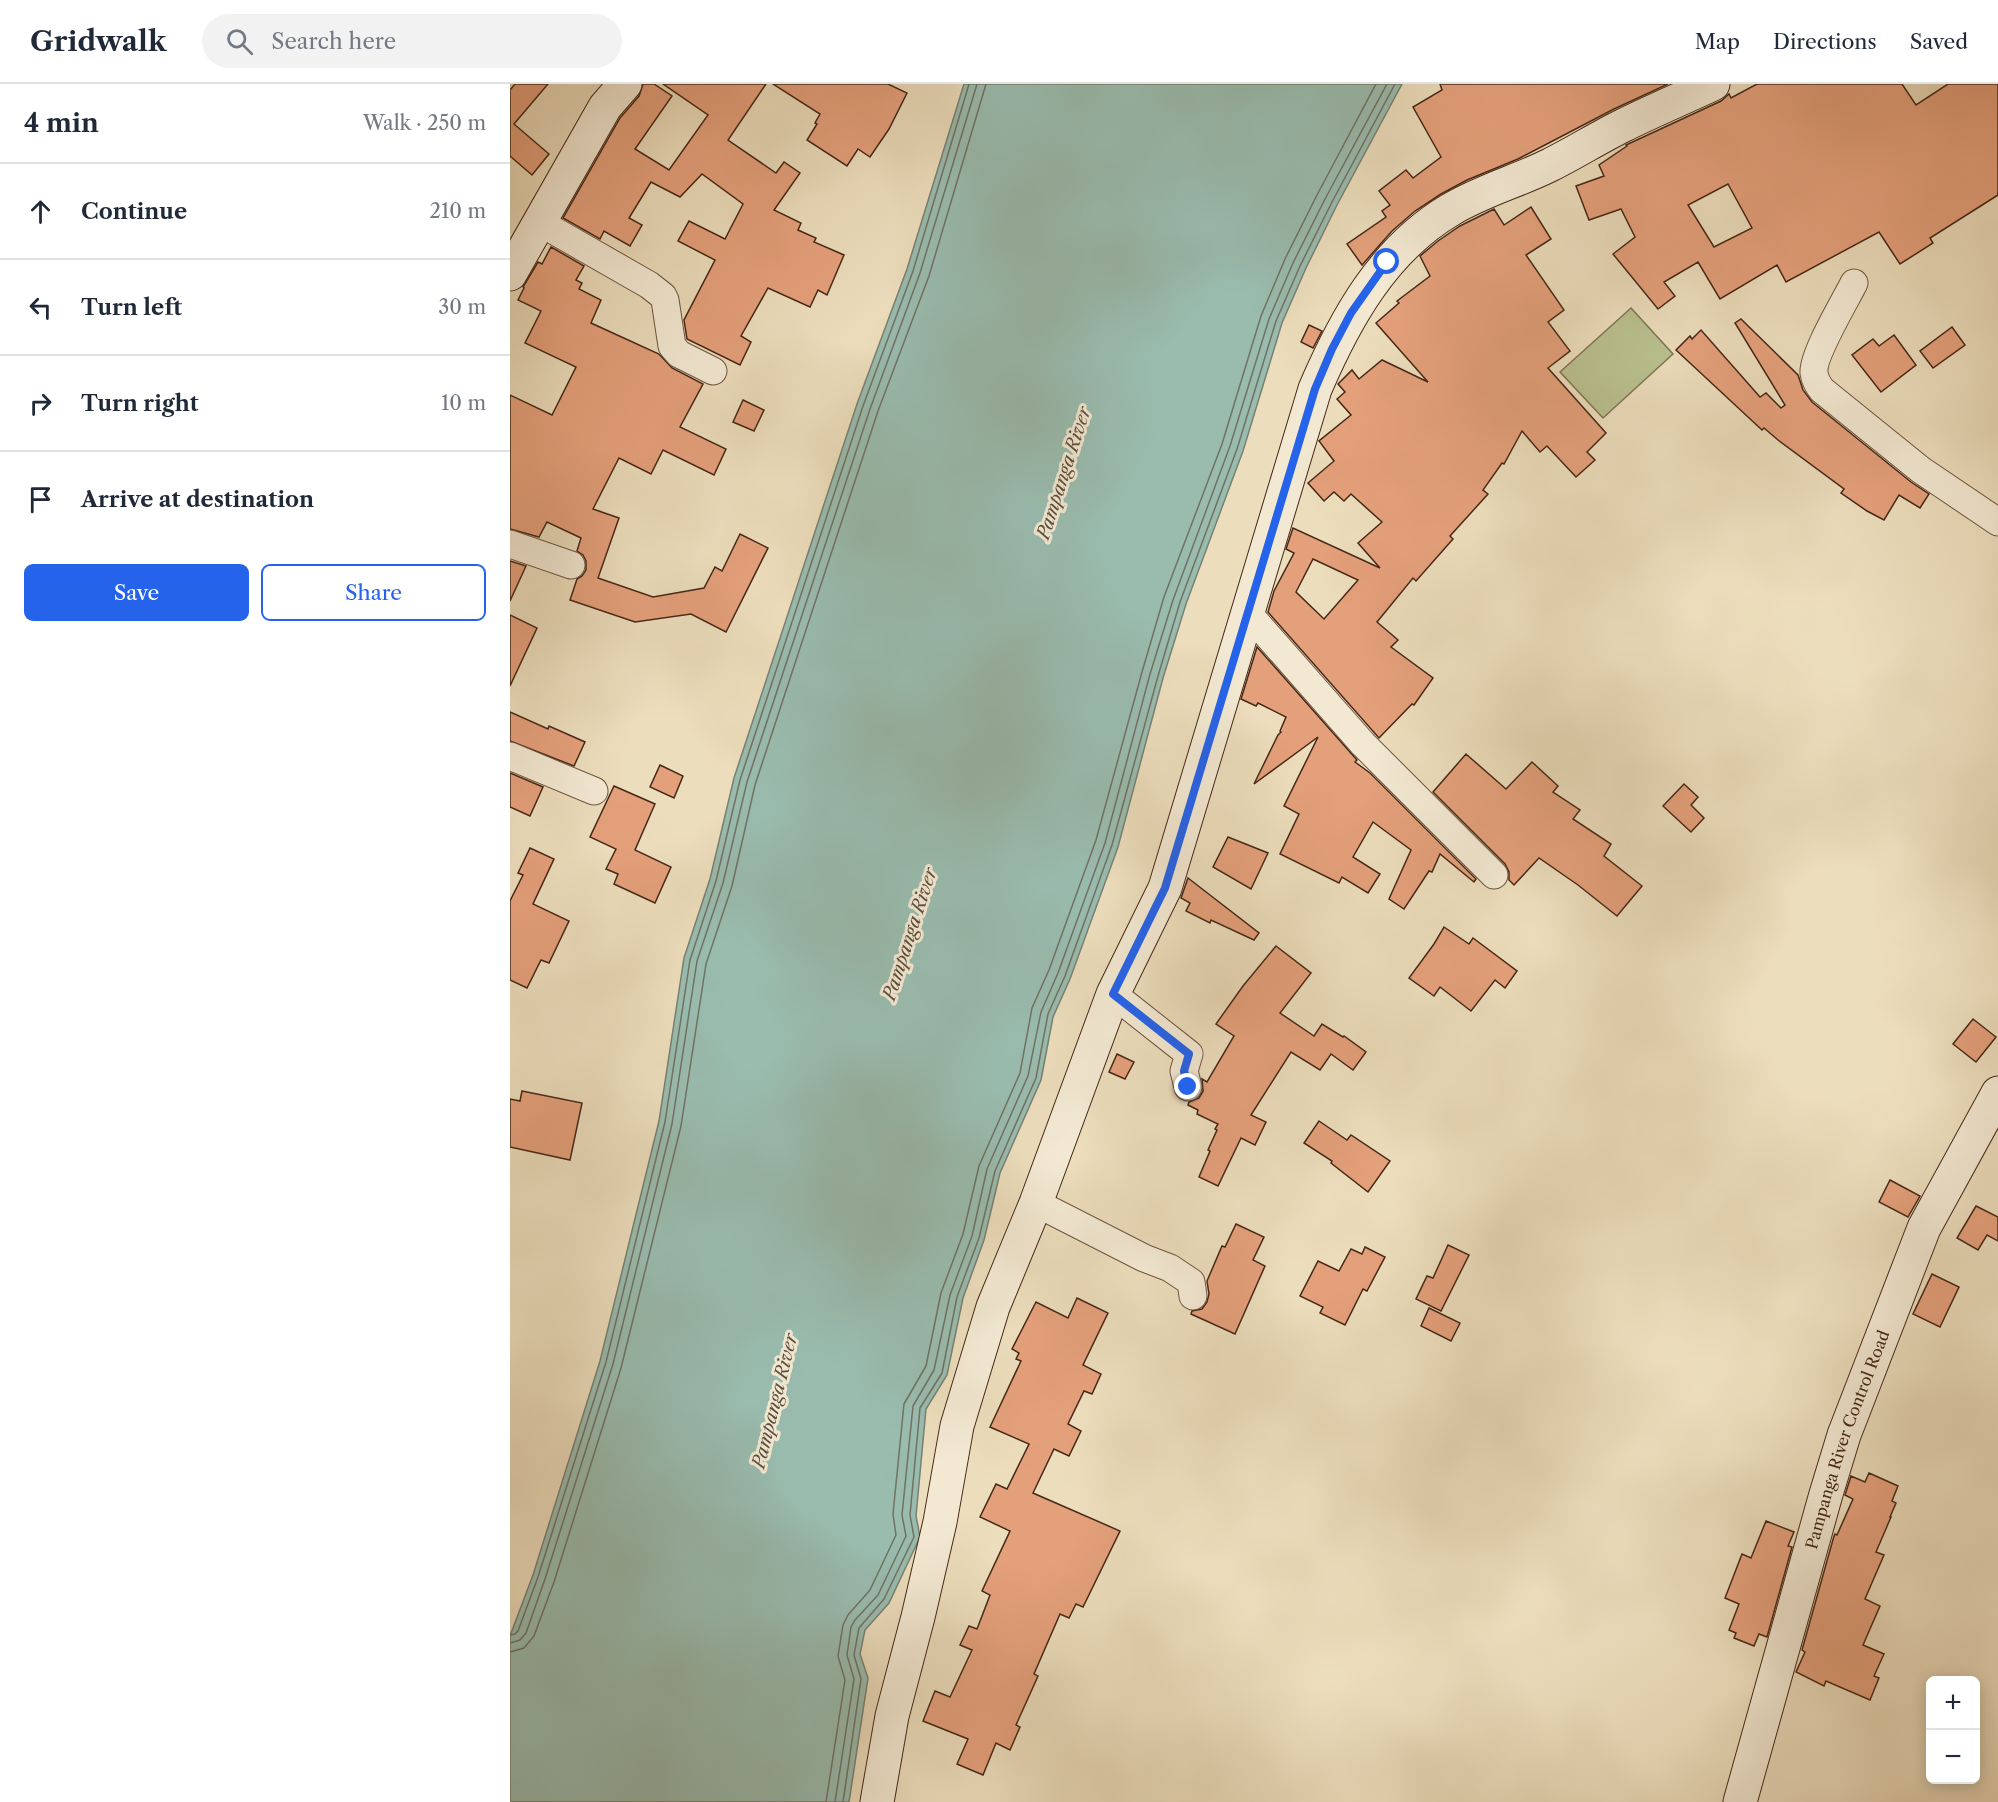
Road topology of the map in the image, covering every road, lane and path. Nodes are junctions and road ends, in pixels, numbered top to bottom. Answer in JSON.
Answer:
{"nodes":[{"id":1,"x":625,"y":84,"type":"edge"},
{"id":2,"x":1713,"y":84,"type":"edge"},
{"id":3,"x":539,"y":222,"type":"junction"},
{"id":4,"x":510,"y":274,"type":"edge"},
{"id":5,"x":1854,"y":283,"type":"dead end"},
{"id":6,"x":713,"y":371,"type":"dead end"},
{"id":7,"x":1998,"y":522,"type":"edge"},
{"id":8,"x":510,"y":544,"type":"edge"},
{"id":9,"x":571,"y":565,"type":"dead end"},
{"id":10,"x":1247,"y":612,"type":"junction"},
{"id":11,"x":510,"y":756,"type":"edge"},
{"id":12,"x":594,"y":790,"type":"dead end"},
{"id":13,"x":1494,"y":875,"type":"dead end"},
{"id":14,"x":1113,"y":994,"type":"junction"},
{"id":15,"x":1188,"y":1087,"type":"dead end"},
{"id":16,"x":1998,"y":1093,"type":"edge"},
{"id":17,"x":1036,"y":1203,"type":"junction"},
{"id":18,"x":1193,"y":1296,"type":"dead end"},
{"id":19,"x":878,"y":1802,"type":"edge"},
{"id":20,"x":1740,"y":1802,"type":"edge"}],
"edges":[{"from":1,"to":3,"type":"street"},
{"from":2,"to":10,"type":"street"},
{"from":3,"to":4,"type":"street"},
{"from":3,"to":6,"type":"street"},
{"from":5,"to":7,"type":"street"},
{"from":8,"to":9,"type":"street"},
{"from":10,"to":13,"type":"street"},
{"from":10,"to":14,"type":"street"},
{"from":11,"to":12,"type":"street"},
{"from":14,"to":15,"type":"street"},
{"from":14,"to":17,"type":"street"},
{"from":16,"to":20,"type":"street","name":"Pampanga River Control Road"},
{"from":17,"to":18,"type":"street"},
{"from":17,"to":19,"type":"street"}]}
